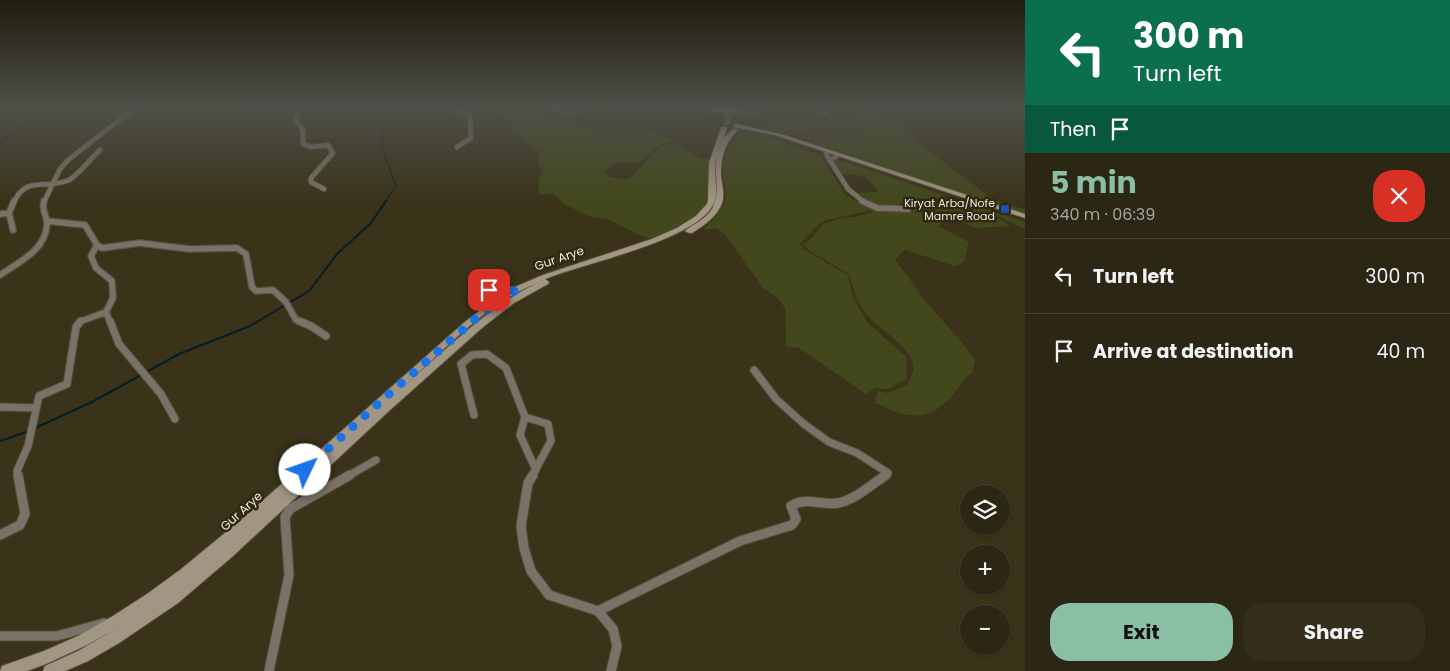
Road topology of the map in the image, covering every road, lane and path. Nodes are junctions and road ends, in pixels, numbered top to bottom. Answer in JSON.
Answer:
{"nodes":[{"id":1,"x":96,"y":138,"type":"edge"},
{"id":2,"x":302,"y":138,"type":"edge"},
{"id":3,"x":471,"y":138,"type":"edge"},
{"id":4,"x":726,"y":138,"type":"edge"},
{"id":5,"x":728,"y":138,"type":"edge"},
{"id":6,"x":778,"y":138,"type":"edge"},
{"id":7,"x":789,"y":138,"type":"edge"},
{"id":8,"x":457,"y":147,"type":"dead end"},
{"id":9,"x":100,"y":150,"type":"dead end"},
{"id":10,"x":830,"y":157,"type":"junction"},
{"id":11,"x":53,"y":182,"type":"junction"},
{"id":12,"x":324,"y":189,"type":"dead end"},
{"id":13,"x":908,"y":209,"type":"dead end"},
{"id":14,"x":9,"y":213,"type":"junction"},
{"id":15,"x":0,"y":214,"type":"edge"},
{"id":16,"x":1025,"y":218,"type":"edge"},
{"id":17,"x":47,"y":221,"type":"junction"},
{"id":18,"x":12,"y":230,"type":"dead end"},
{"id":19,"x":97,"y":245,"type":"junction"},
{"id":20,"x":0,"y":275,"type":"edge"},
{"id":21,"x":519,"y":288,"type":"junction"},
{"id":22,"x":489,"y":290,"type":"dead end"},
{"id":23,"x":106,"y":312,"type":"junction"},
{"id":24,"x":326,"y":336,"type":"dead end"},
{"id":25,"x":754,"y":370,"type":"dead end"},
{"id":26,"x":0,"y":407,"type":"edge"},
{"id":27,"x":36,"y":408,"type":"junction"},
{"id":28,"x":474,"y":415,"type":"dead end"},
{"id":29,"x":525,"y":417,"type":"junction"},
{"id":30,"x":175,"y":419,"type":"dead end"},
{"id":31,"x":376,"y":460,"type":"dead end"},
{"id":32,"x":536,"y":470,"type":"junction"},
{"id":33,"x":0,"y":536,"type":"edge"},
{"id":34,"x":598,"y":611,"type":"junction"},
{"id":35,"x":125,"y":617,"type":"junction"},
{"id":36,"x":0,"y":636,"type":"edge"},
{"id":37,"x":7,"y":671,"type":"edge"},
{"id":38,"x":50,"y":671,"type":"edge"},
{"id":39,"x":269,"y":671,"type":"edge"},
{"id":40,"x":611,"y":671,"type":"edge"}],
"edges":[{"from":1,"to":11,"type":"street"},
{"from":2,"to":12,"type":"street"},
{"from":3,"to":8,"type":"street"},
{"from":4,"to":21,"type":"main road","name":"Gur Arye"},
{"from":5,"to":38,"type":"main road","name":"Gur Arye"},
{"from":6,"to":10,"type":"main road"},
{"from":7,"to":16,"type":"main road"},
{"from":9,"to":11,"type":"street"},
{"from":10,"to":13,"type":"street"},
{"from":10,"to":16,"type":"main road"},
{"from":11,"to":14,"type":"street"},
{"from":11,"to":17,"type":"street"},
{"from":14,"to":15,"type":"street"},
{"from":14,"to":18,"type":"street"},
{"from":17,"to":19,"type":"street"},
{"from":17,"to":20,"type":"street"},
{"from":19,"to":23,"type":"street"},
{"from":19,"to":24,"type":"street"},
{"from":21,"to":22,"type":"main road"},
{"from":21,"to":35,"type":"main road","name":"Gur Arye"},
{"from":23,"to":27,"type":"street"},
{"from":23,"to":30,"type":"street"},
{"from":25,"to":34,"type":"street"},
{"from":26,"to":27,"type":"street"},
{"from":27,"to":33,"type":"street"},
{"from":28,"to":29,"type":"street"},
{"from":29,"to":32,"type":"street"},
{"from":29,"to":32,"type":"street"},
{"from":31,"to":39,"type":"street"},
{"from":32,"to":34,"type":"street"},
{"from":34,"to":40,"type":"street"},
{"from":35,"to":36,"type":"street"},
{"from":35,"to":37,"type":"main road","name":"Gur Arye"}]}
